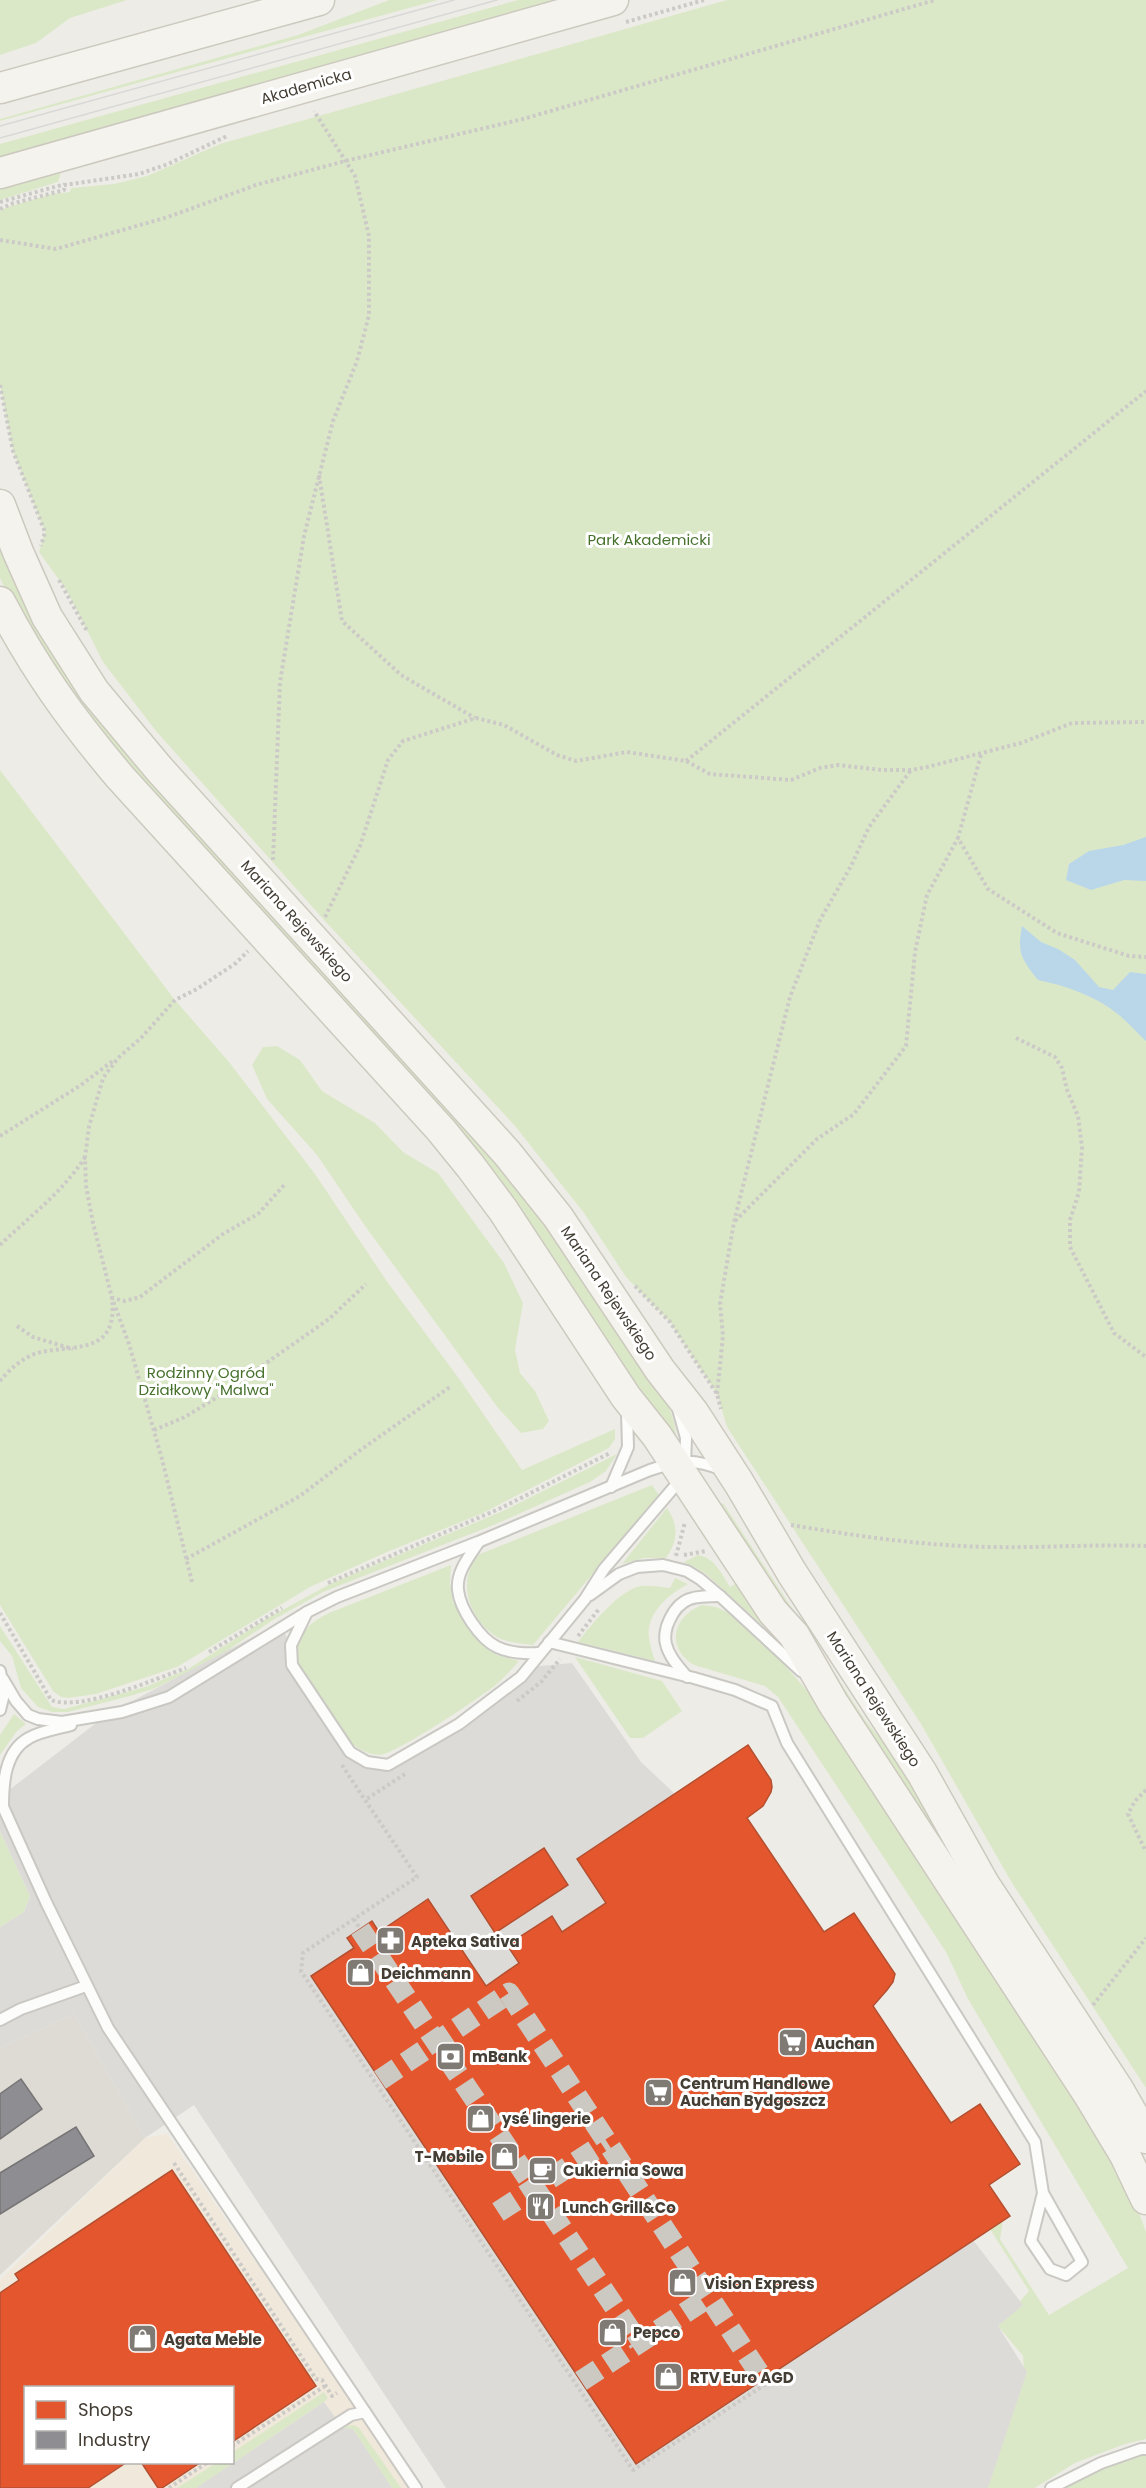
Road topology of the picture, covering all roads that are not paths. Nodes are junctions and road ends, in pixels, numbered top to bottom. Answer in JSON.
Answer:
{"nodes":[{"id":1,"x":319,"y":0,"type":"edge"},
{"id":2,"x":613,"y":0,"type":"edge"},
{"id":3,"x":0,"y":88,"type":"edge"},
{"id":4,"x":0,"y":173,"type":"edge"},
{"id":5,"x":0,"y":505,"type":"edge"},
{"id":6,"x":0,"y":602,"type":"edge"},
{"id":7,"x":660,"y":1370,"type":"junction"},
{"id":8,"x":626,"y":1397,"type":"junction"},
{"id":9,"x":681,"y":1466,"type":"junction"},
{"id":10,"x":734,"y":1475,"type":"junction"},
{"id":11,"x":611,"y":1487,"type":"junction"},
{"id":12,"x":478,"y":1542,"type":"junction"},
{"id":13,"x":720,"y":1596,"type":"junction"},
{"id":14,"x":585,"y":1599,"type":"junction"},
{"id":15,"x":307,"y":1612,"type":"junction"},
{"id":16,"x":549,"y":1642,"type":"junction"},
{"id":17,"x":540,"y":1653,"type":"junction"},
{"id":18,"x":2,"y":1675,"type":"edge"},
{"id":19,"x":687,"y":1677,"type":"junction"},
{"id":20,"x":833,"y":1703,"type":"junction"},
{"id":21,"x":0,"y":1710,"type":"edge"},
{"id":22,"x":108,"y":1714,"type":"junction"},
{"id":23,"x":1,"y":1803,"type":"edge"},
{"id":24,"x":86,"y":1986,"type":"junction"},
{"id":25,"x":0,"y":2019,"type":"edge"},
{"id":26,"x":1146,"y":2138,"type":"edge"},
{"id":27,"x":1043,"y":2193,"type":"junction"},
{"id":28,"x":1146,"y":2199,"type":"edge"},
{"id":29,"x":365,"y":2412,"type":"junction"},
{"id":30,"x":1146,"y":2450,"type":"edge"},
{"id":31,"x":237,"y":2488,"type":"edge"},
{"id":32,"x":416,"y":2488,"type":"edge"},
{"id":33,"x":1051,"y":2488,"type":"edge"}],
"edges":[{"from":1,"to":3,"type":"street"},
{"from":2,"to":4,"type":"street","name":"Akademicka"},
{"from":5,"to":7,"type":"street","name":"Mariana Rejewskiego"},
{"from":6,"to":8,"type":"street"},
{"from":7,"to":9,"type":"lane"},
{"from":7,"to":10,"type":"street","name":"Mariana Rejewskiego"},
{"from":8,"to":9,"type":"street"},
{"from":8,"to":11,"type":"lane"},
{"from":9,"to":10,"type":"lane"},
{"from":9,"to":11,"type":"lane"},
{"from":9,"to":14,"type":"lane"},
{"from":9,"to":20,"type":"street"},
{"from":10,"to":26,"type":"street","name":"Mariana Rejewskiego"},
{"from":11,"to":12,"type":"lane"},
{"from":12,"to":15,"type":"lane"},
{"from":12,"to":17,"type":"lane"},
{"from":13,"to":14,"type":"lane"},
{"from":13,"to":19,"type":"lane"},
{"from":13,"to":20,"type":"lane"},
{"from":14,"to":16,"type":"lane"},
{"from":15,"to":17,"type":"lane"},
{"from":15,"to":22,"type":"lane"},
{"from":16,"to":17,"type":"lane"},
{"from":16,"to":19,"type":"lane"},
{"from":18,"to":21,"type":"lane"},
{"from":18,"to":22,"type":"lane"},
{"from":19,"to":27,"type":"lane"},
{"from":20,"to":28,"type":"street"},
{"from":22,"to":23,"type":"lane"},
{"from":23,"to":24,"type":"lane"},
{"from":24,"to":25,"type":"lane"},
{"from":24,"to":29,"type":"lane"},
{"from":27,"to":27,"type":"lane"},
{"from":29,"to":31,"type":"lane"},
{"from":29,"to":32,"type":"lane"},
{"from":30,"to":33,"type":"lane"}]}
